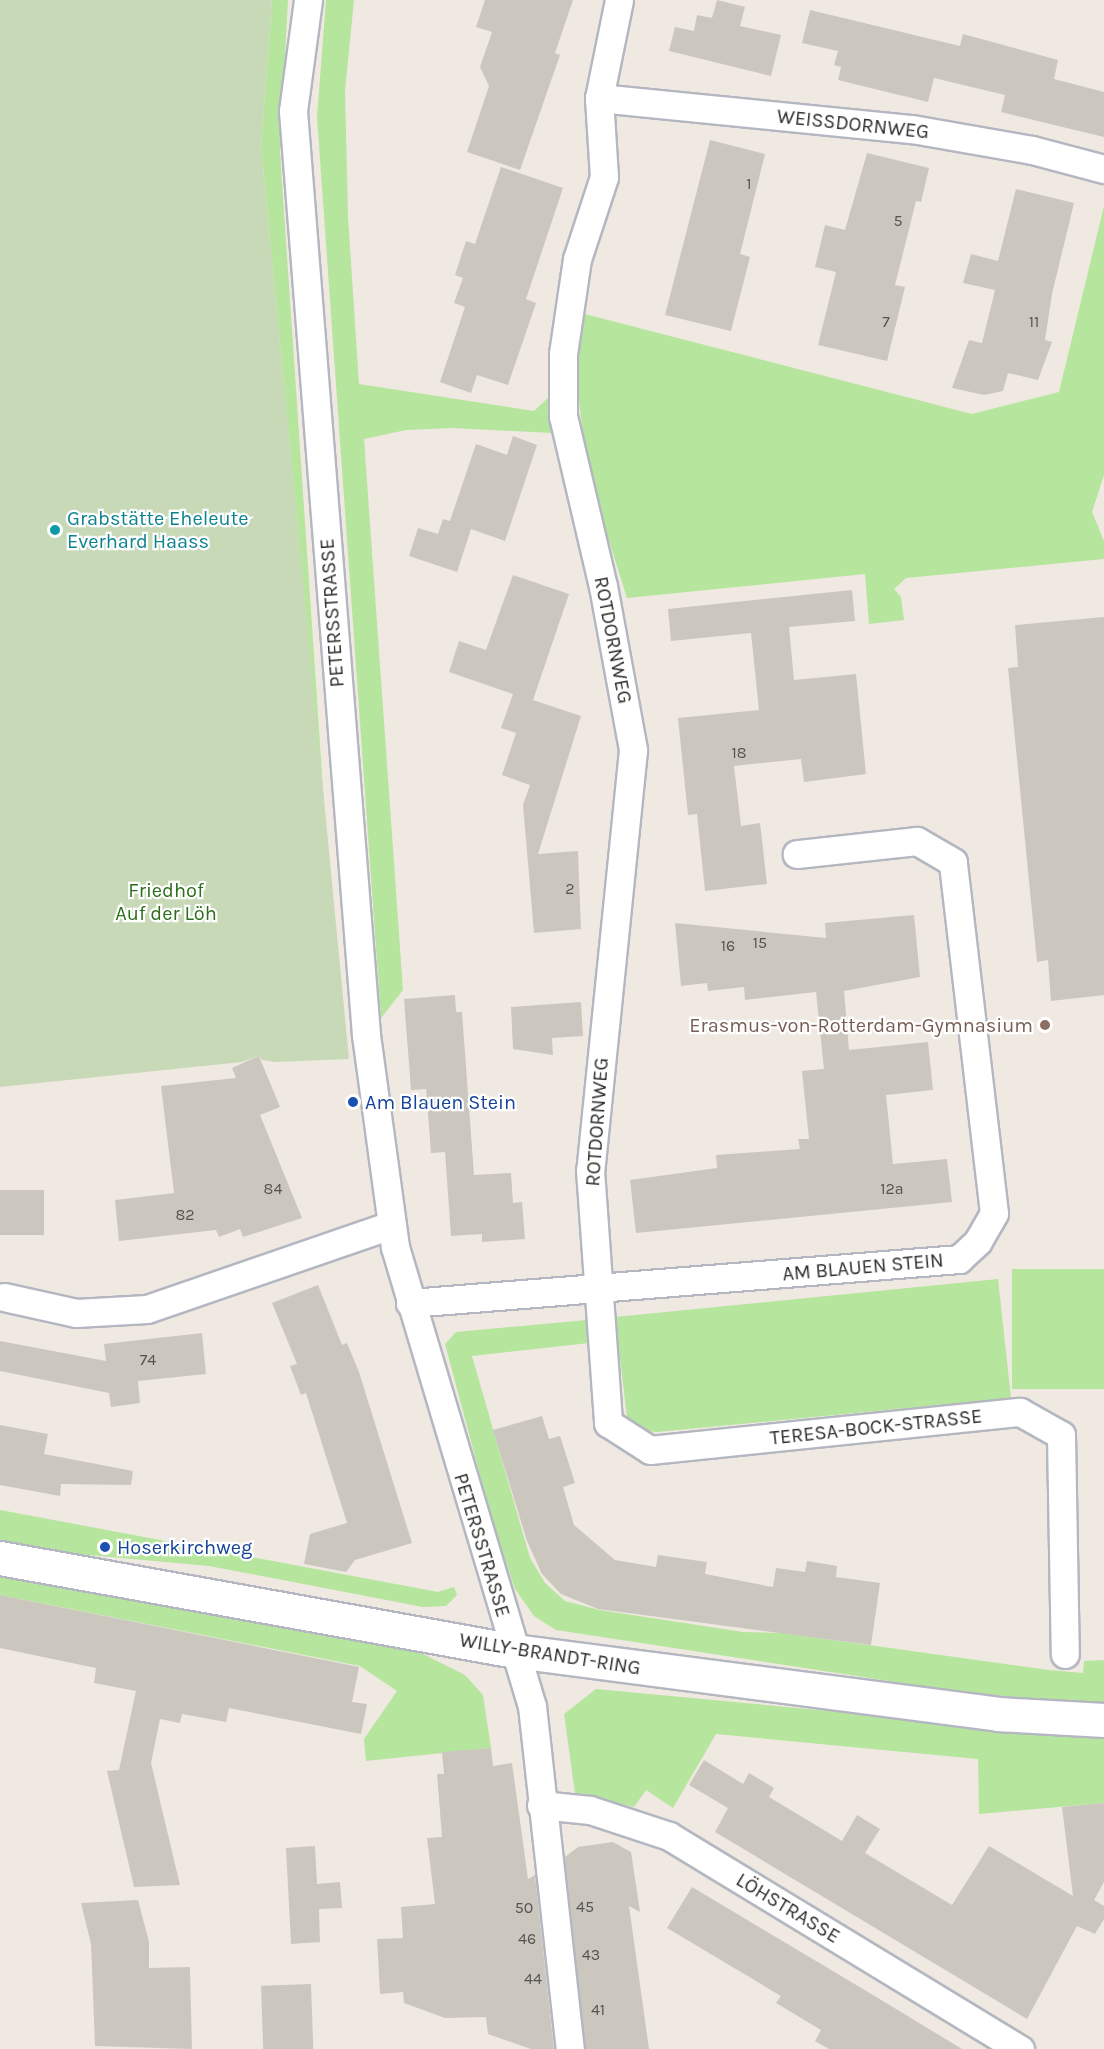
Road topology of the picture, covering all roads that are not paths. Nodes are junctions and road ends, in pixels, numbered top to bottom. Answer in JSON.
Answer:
{"nodes":[{"id":1,"x":308,"y":0,"type":"edge"},
{"id":2,"x":619,"y":0,"type":"edge"},
{"id":3,"x":599,"y":98,"type":"junction"},
{"id":4,"x":1104,"y":169,"type":"edge"},
{"id":5,"x":797,"y":854,"type":"dead end"},
{"id":6,"x":392,"y":1225,"type":"junction"},
{"id":7,"x":600,"y":1289,"type":"junction"},
{"id":8,"x":4,"y":1297,"type":"dead end"},
{"id":9,"x":410,"y":1303,"type":"junction"},
{"id":10,"x":0,"y":1558,"type":"edge"},
{"id":11,"x":515,"y":1651,"type":"junction"},
{"id":12,"x":1065,"y":1654,"type":"dead end"},
{"id":13,"x":1104,"y":1720,"type":"edge"},
{"id":14,"x":541,"y":1805,"type":"junction"},
{"id":15,"x":570,"y":2049,"type":"edge"},
{"id":16,"x":1020,"y":2049,"type":"edge"}],
"edges":[{"from":1,"to":6,"type":"street","name":"PETERSSTRASSE"},
{"from":2,"to":3,"type":"street","name":"ROTDORNWEG"},
{"from":3,"to":4,"type":"street","name":"WEISSDORNWEG"},
{"from":3,"to":7,"type":"street","name":"ROTDORNWEG"},
{"from":5,"to":7,"type":"street","name":"AM BLAUEN STEIN"},
{"from":6,"to":8,"type":"street"},
{"from":6,"to":9,"type":"street","name":"PETERSSTRASSE"},
{"from":7,"to":9,"type":"street","name":"AM BLAUEN STEIN"},
{"from":7,"to":12,"type":"street","name":"TERESA-BOCK-STRASSE"},
{"from":9,"to":11,"type":"street","name":"PETERSSTRASSE"},
{"from":10,"to":11,"type":"main road","name":"WILLY-BRANDT-RING"},
{"from":11,"to":13,"type":"main road","name":"WILLY-BRANDT-RING"},
{"from":11,"to":14,"type":"street","name":"PETERSSTRASSE"},
{"from":14,"to":15,"type":"street","name":"PETERSSTRASSE"},
{"from":14,"to":16,"type":"street","name":"LÖHSTRASSE"}]}
